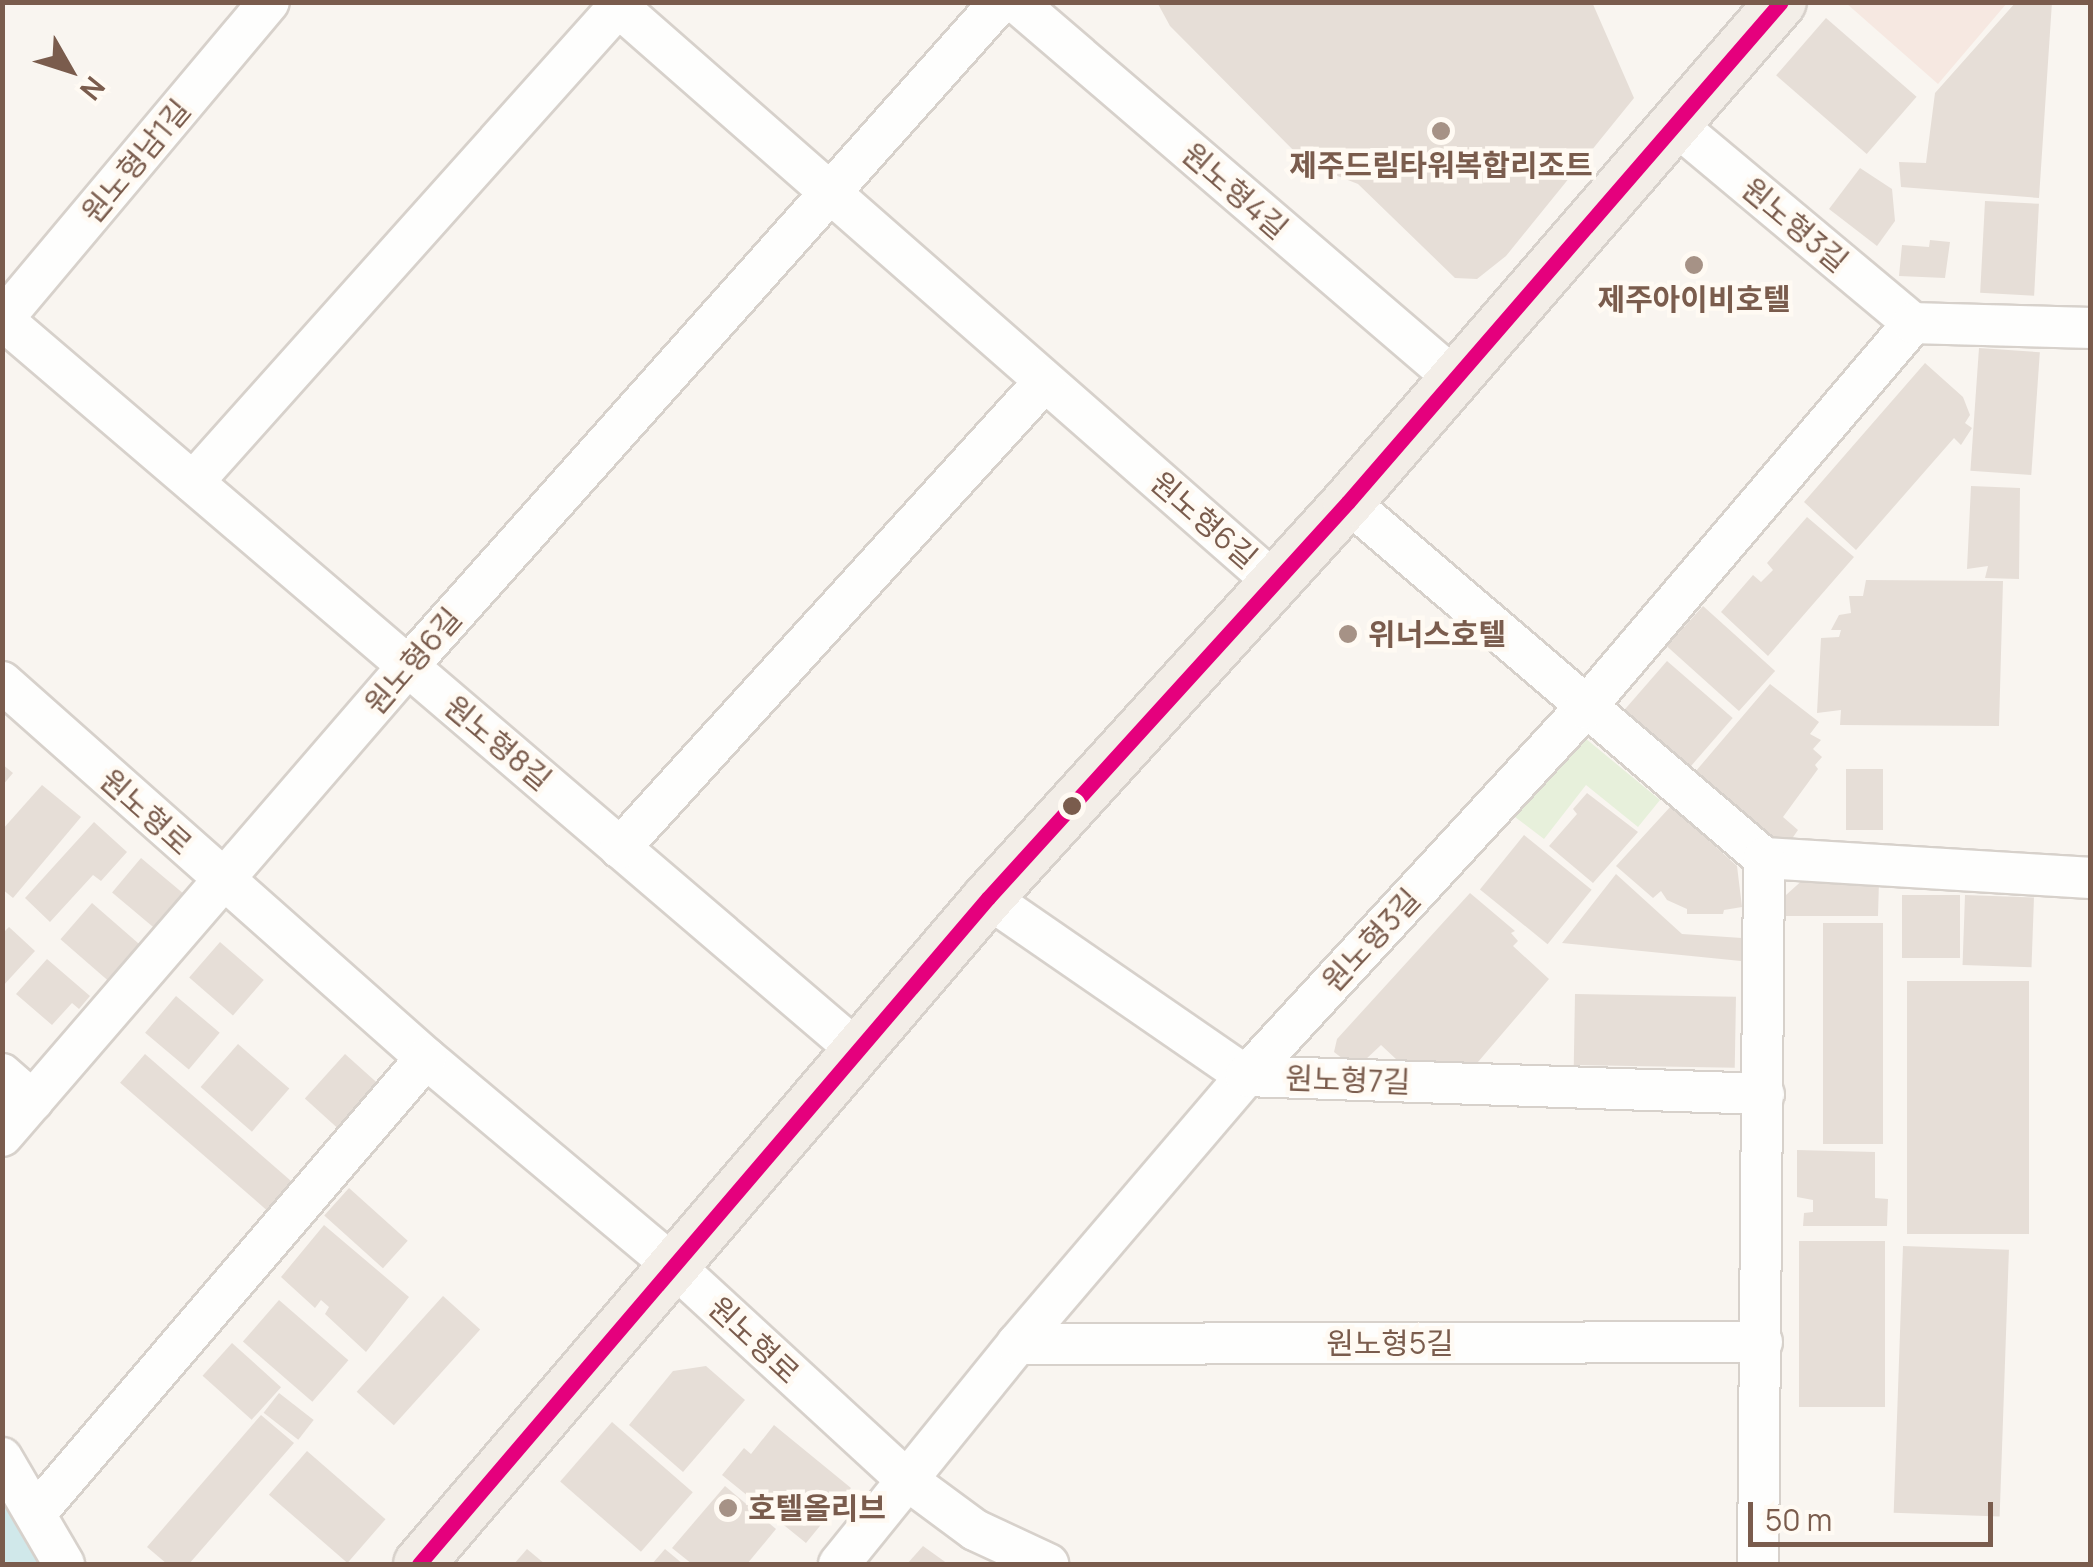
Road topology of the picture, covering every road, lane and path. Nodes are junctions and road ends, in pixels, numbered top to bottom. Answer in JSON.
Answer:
{"nodes":[{"id":1,"x":269,"y":2,"type":"edge"},
{"id":2,"x":1000,"y":2,"type":"edge"},
{"id":3,"x":1016,"y":2,"type":"edge"},
{"id":4,"x":1781,"y":2,"type":"edge"},
{"id":5,"x":616,"y":5,"type":"edge"},
{"id":6,"x":1677,"y":126,"type":"junction"},
{"id":7,"x":830,"y":193,"type":"junction"},
{"id":8,"x":3,"y":319,"type":"edge"},
{"id":9,"x":1913,"y":323,"type":"junction"},
{"id":10,"x":2090,"y":328,"type":"edge"},
{"id":11,"x":1455,"y":378,"type":"junction"},
{"id":12,"x":1045,"y":381,"type":"junction"},
{"id":13,"x":194,"y":482,"type":"junction"},
{"id":14,"x":1348,"y":502,"type":"junction"},
{"id":15,"x":1273,"y":581,"type":"junction"},
{"id":16,"x":408,"y":666,"type":"junction"},
{"id":17,"x":2,"y":682,"type":"edge"},
{"id":18,"x":1585,"y":708,"type":"junction"},
{"id":19,"x":620,"y":848,"type":"junction"},
{"id":20,"x":1764,"y":858,"type":"junction"},
{"id":21,"x":2090,"y":878,"type":"edge"},
{"id":22,"x":222,"y":880,"type":"junction"},
{"id":23,"x":988,"y":898,"type":"junction"},
{"id":24,"x":857,"y":1050,"type":"junction"},
{"id":25,"x":426,"y":1058,"type":"junction"},
{"id":26,"x":2,"y":1074,"type":"edge"},
{"id":27,"x":1246,"y":1076,"type":"junction"},
{"id":28,"x":1764,"y":1094,"type":"junction"},
{"id":29,"x":33,"y":1101,"type":"junction"},
{"id":30,"x":2,"y":1136,"type":"edge"},
{"id":31,"x":673,"y":1265,"type":"junction"},
{"id":32,"x":1762,"y":1342,"type":"junction"},
{"id":33,"x":1017,"y":1344,"type":"junction"},
{"id":34,"x":2,"y":1458,"type":"edge"},
{"id":35,"x":906,"y":1479,"type":"junction"},
{"id":36,"x":36,"y":1514,"type":"junction"},
{"id":37,"x":64,"y":1564,"type":"edge"},
{"id":38,"x":418,"y":1564,"type":"edge"},
{"id":39,"x":838,"y":1564,"type":"edge"},
{"id":40,"x":1048,"y":1564,"type":"edge"},
{"id":41,"x":1758,"y":1564,"type":"edge"}],
"edges":[{"from":1,"to":8,"type":"street","name":"원노형남1길"},
{"from":2,"to":7,"type":"street","name":"원노형6길"},
{"from":3,"to":11,"type":"street","name":"원노형4길"},
{"from":4,"to":6,"type":"main road"},
{"from":5,"to":7,"type":"street","name":"원노형6길"},
{"from":5,"to":13,"type":"street","name":"원노형6길"},
{"from":6,"to":9,"type":"street","name":"원노형3길"},
{"from":6,"to":11,"type":"main road"},
{"from":7,"to":12,"type":"street","name":"원노형6길"},
{"from":7,"to":16,"type":"street","name":"원노형6길"},
{"from":8,"to":13,"type":"street","name":"원노형8길"},
{"from":9,"to":10,"type":"street"},
{"from":9,"to":18,"type":"street","name":"원노형3길"},
{"from":11,"to":14,"type":"main road"},
{"from":12,"to":15,"type":"street","name":"원노형6길"},
{"from":12,"to":19,"type":"street"},
{"from":13,"to":16,"type":"street","name":"원노형8길"},
{"from":14,"to":15,"type":"main road"},
{"from":14,"to":18,"type":"street"},
{"from":15,"to":23,"type":"main road"},
{"from":16,"to":19,"type":"street","name":"원노형8길"},
{"from":16,"to":22,"type":"street","name":"원노형6길"},
{"from":17,"to":22,"type":"street","name":"원노형로"},
{"from":18,"to":20,"type":"street"},
{"from":18,"to":27,"type":"street","name":"원노형3길"},
{"from":19,"to":24,"type":"street","name":"원노형8길"},
{"from":20,"to":21,"type":"street"},
{"from":20,"to":28,"type":"street"},
{"from":22,"to":25,"type":"street","name":"원노형로"},
{"from":22,"to":29,"type":"street","name":"원노형6길"},
{"from":23,"to":24,"type":"main road"},
{"from":23,"to":27,"type":"street","name":"원노형7길"},
{"from":24,"to":31,"type":"main road"},
{"from":25,"to":31,"type":"street","name":"원노형로"},
{"from":25,"to":36,"type":"street"},
{"from":26,"to":29,"type":"street"},
{"from":27,"to":28,"type":"street","name":"원노형7길"},
{"from":27,"to":33,"type":"street","name":"원노형3길"},
{"from":28,"to":32,"type":"street"},
{"from":29,"to":30,"type":"street","name":"원노형6길"},
{"from":31,"to":35,"type":"street","name":"원노형로"},
{"from":31,"to":38,"type":"main road"},
{"from":32,"to":33,"type":"street","name":"원노형5길"},
{"from":32,"to":41,"type":"street"},
{"from":33,"to":35,"type":"street","name":"원노형3길"},
{"from":34,"to":36,"type":"street"},
{"from":35,"to":39,"type":"street","name":"원노형3길"},
{"from":35,"to":40,"type":"street","name":"원노형로"},
{"from":36,"to":37,"type":"street"}]}
